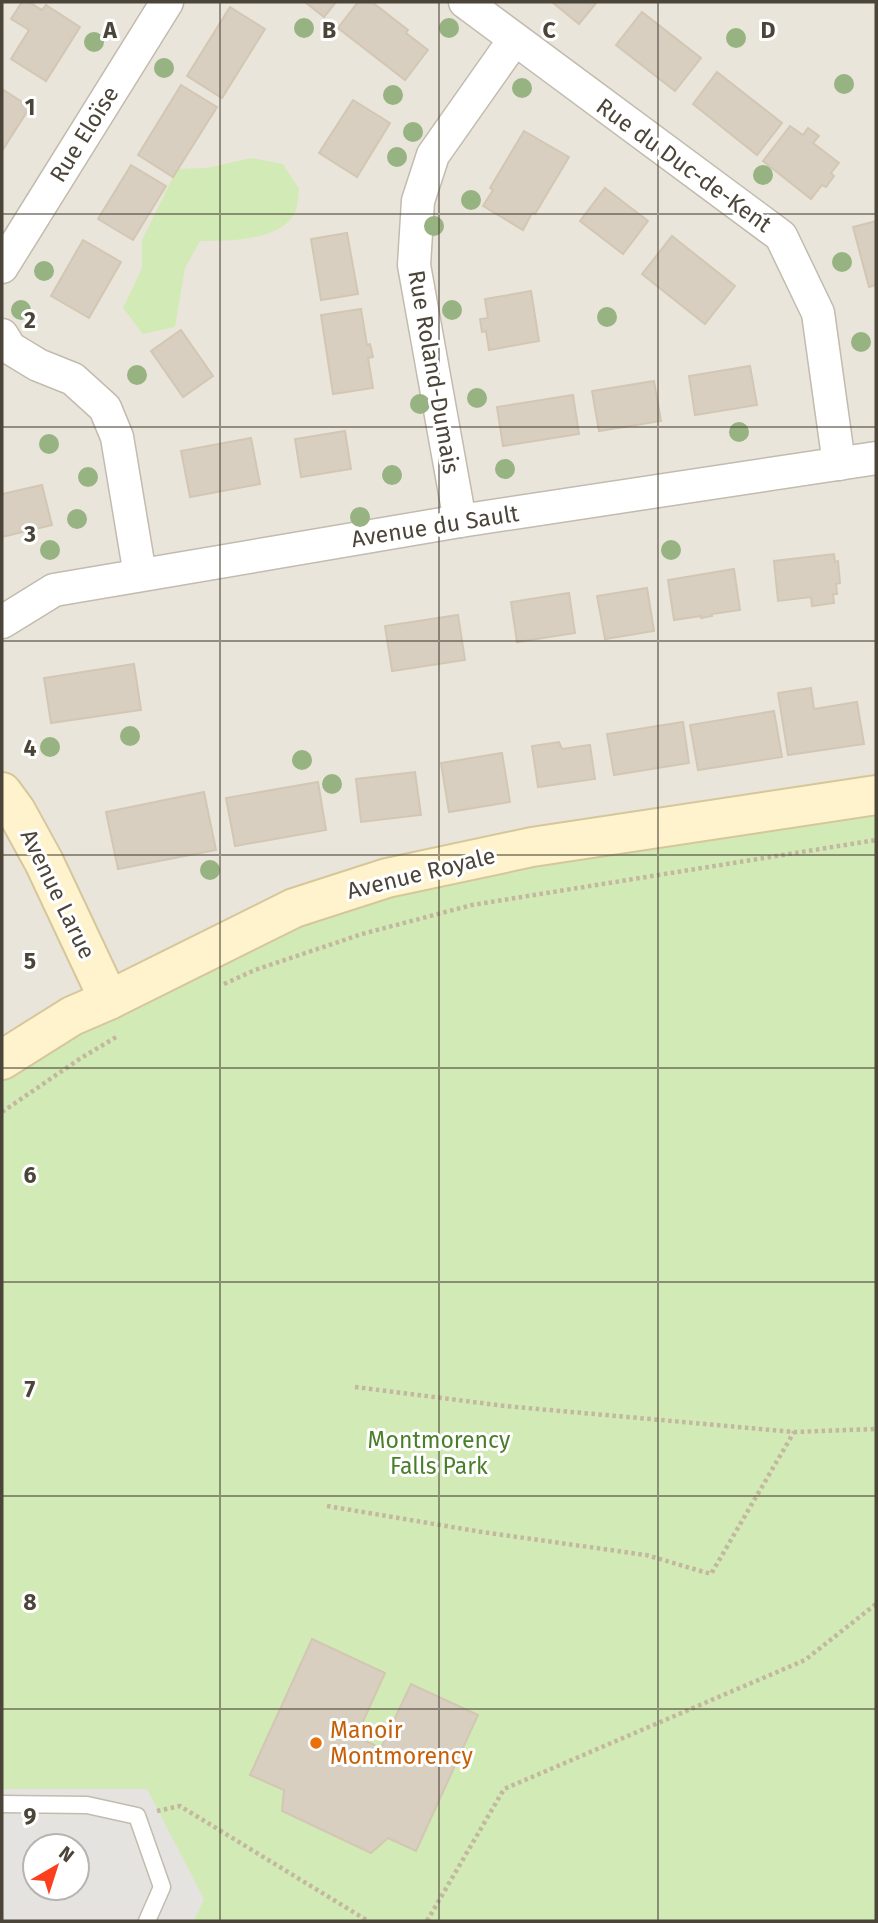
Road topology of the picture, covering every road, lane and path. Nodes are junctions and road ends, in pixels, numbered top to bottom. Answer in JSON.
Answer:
{"nodes":[{"id":1,"x":167,"y":2,"type":"edge"},
{"id":2,"x":465,"y":2,"type":"edge"},
{"id":3,"x":514,"y":40,"type":"junction"},
{"id":4,"x":2,"y":267,"type":"edge"},
{"id":5,"x":2,"y":335,"type":"edge"},
{"id":6,"x":876,"y":458,"type":"edge"},
{"id":7,"x":839,"y":464,"type":"junction"},
{"id":8,"x":460,"y":522,"type":"junction"},
{"id":9,"x":140,"y":575,"type":"junction"},
{"id":10,"x":2,"y":622,"type":"edge"},
{"id":11,"x":2,"y":792,"type":"edge"},
{"id":12,"x":876,"y":795,"type":"edge"},
{"id":13,"x":876,"y":840,"type":"edge"},
{"id":14,"x":218,"y":987,"type":"dead end"},
{"id":15,"x":116,"y":1016,"type":"junction"},
{"id":16,"x":2,"y":1060,"type":"edge"},
{"id":17,"x":2,"y":1112,"type":"edge"},
{"id":18,"x":355,"y":1387,"type":"dead end"},
{"id":19,"x":876,"y":1429,"type":"edge"},
{"id":20,"x":794,"y":1432,"type":"junction"},
{"id":21,"x":327,"y":1506,"type":"dead end"},
{"id":22,"x":876,"y":1604,"type":"edge"},
{"id":23,"x":2,"y":1804,"type":"edge"},
{"id":24,"x":137,"y":1816,"type":"junction"},
{"id":25,"x":147,"y":1921,"type":"edge"},
{"id":26,"x":368,"y":1921,"type":"edge"},
{"id":27,"x":427,"y":1921,"type":"edge"}],
"edges":[{"from":1,"to":4,"type":"street","name":"Rue Eloïse"},
{"from":2,"to":3,"type":"street","name":"Rue du Duc-de-Kent"},
{"from":3,"to":7,"type":"street","name":"Rue du Duc-de-Kent"},
{"from":3,"to":8,"type":"street","name":"Rue Roland-Dumais"},
{"from":5,"to":9,"type":"street"},
{"from":6,"to":7,"type":"street","name":"Avenue du Sault"},
{"from":7,"to":8,"type":"street","name":"Avenue du Sault"},
{"from":8,"to":9,"type":"street","name":"Avenue du Sault"},
{"from":9,"to":10,"type":"street","name":"Avenue du Sault"},
{"from":11,"to":15,"type":"main road","name":"Avenue Larue"},
{"from":12,"to":15,"type":"main road","name":"Avenue Royale"},
{"from":13,"to":14,"type":"path"},
{"from":15,"to":16,"type":"main road","name":"Avenue Royale"},
{"from":15,"to":17,"type":"path"},
{"from":18,"to":20,"type":"path"},
{"from":19,"to":20,"type":"path"},
{"from":20,"to":21,"type":"path"},
{"from":22,"to":27,"type":"path"},
{"from":23,"to":24,"type":"lane"},
{"from":24,"to":25,"type":"lane"},
{"from":24,"to":26,"type":"path"}]}
